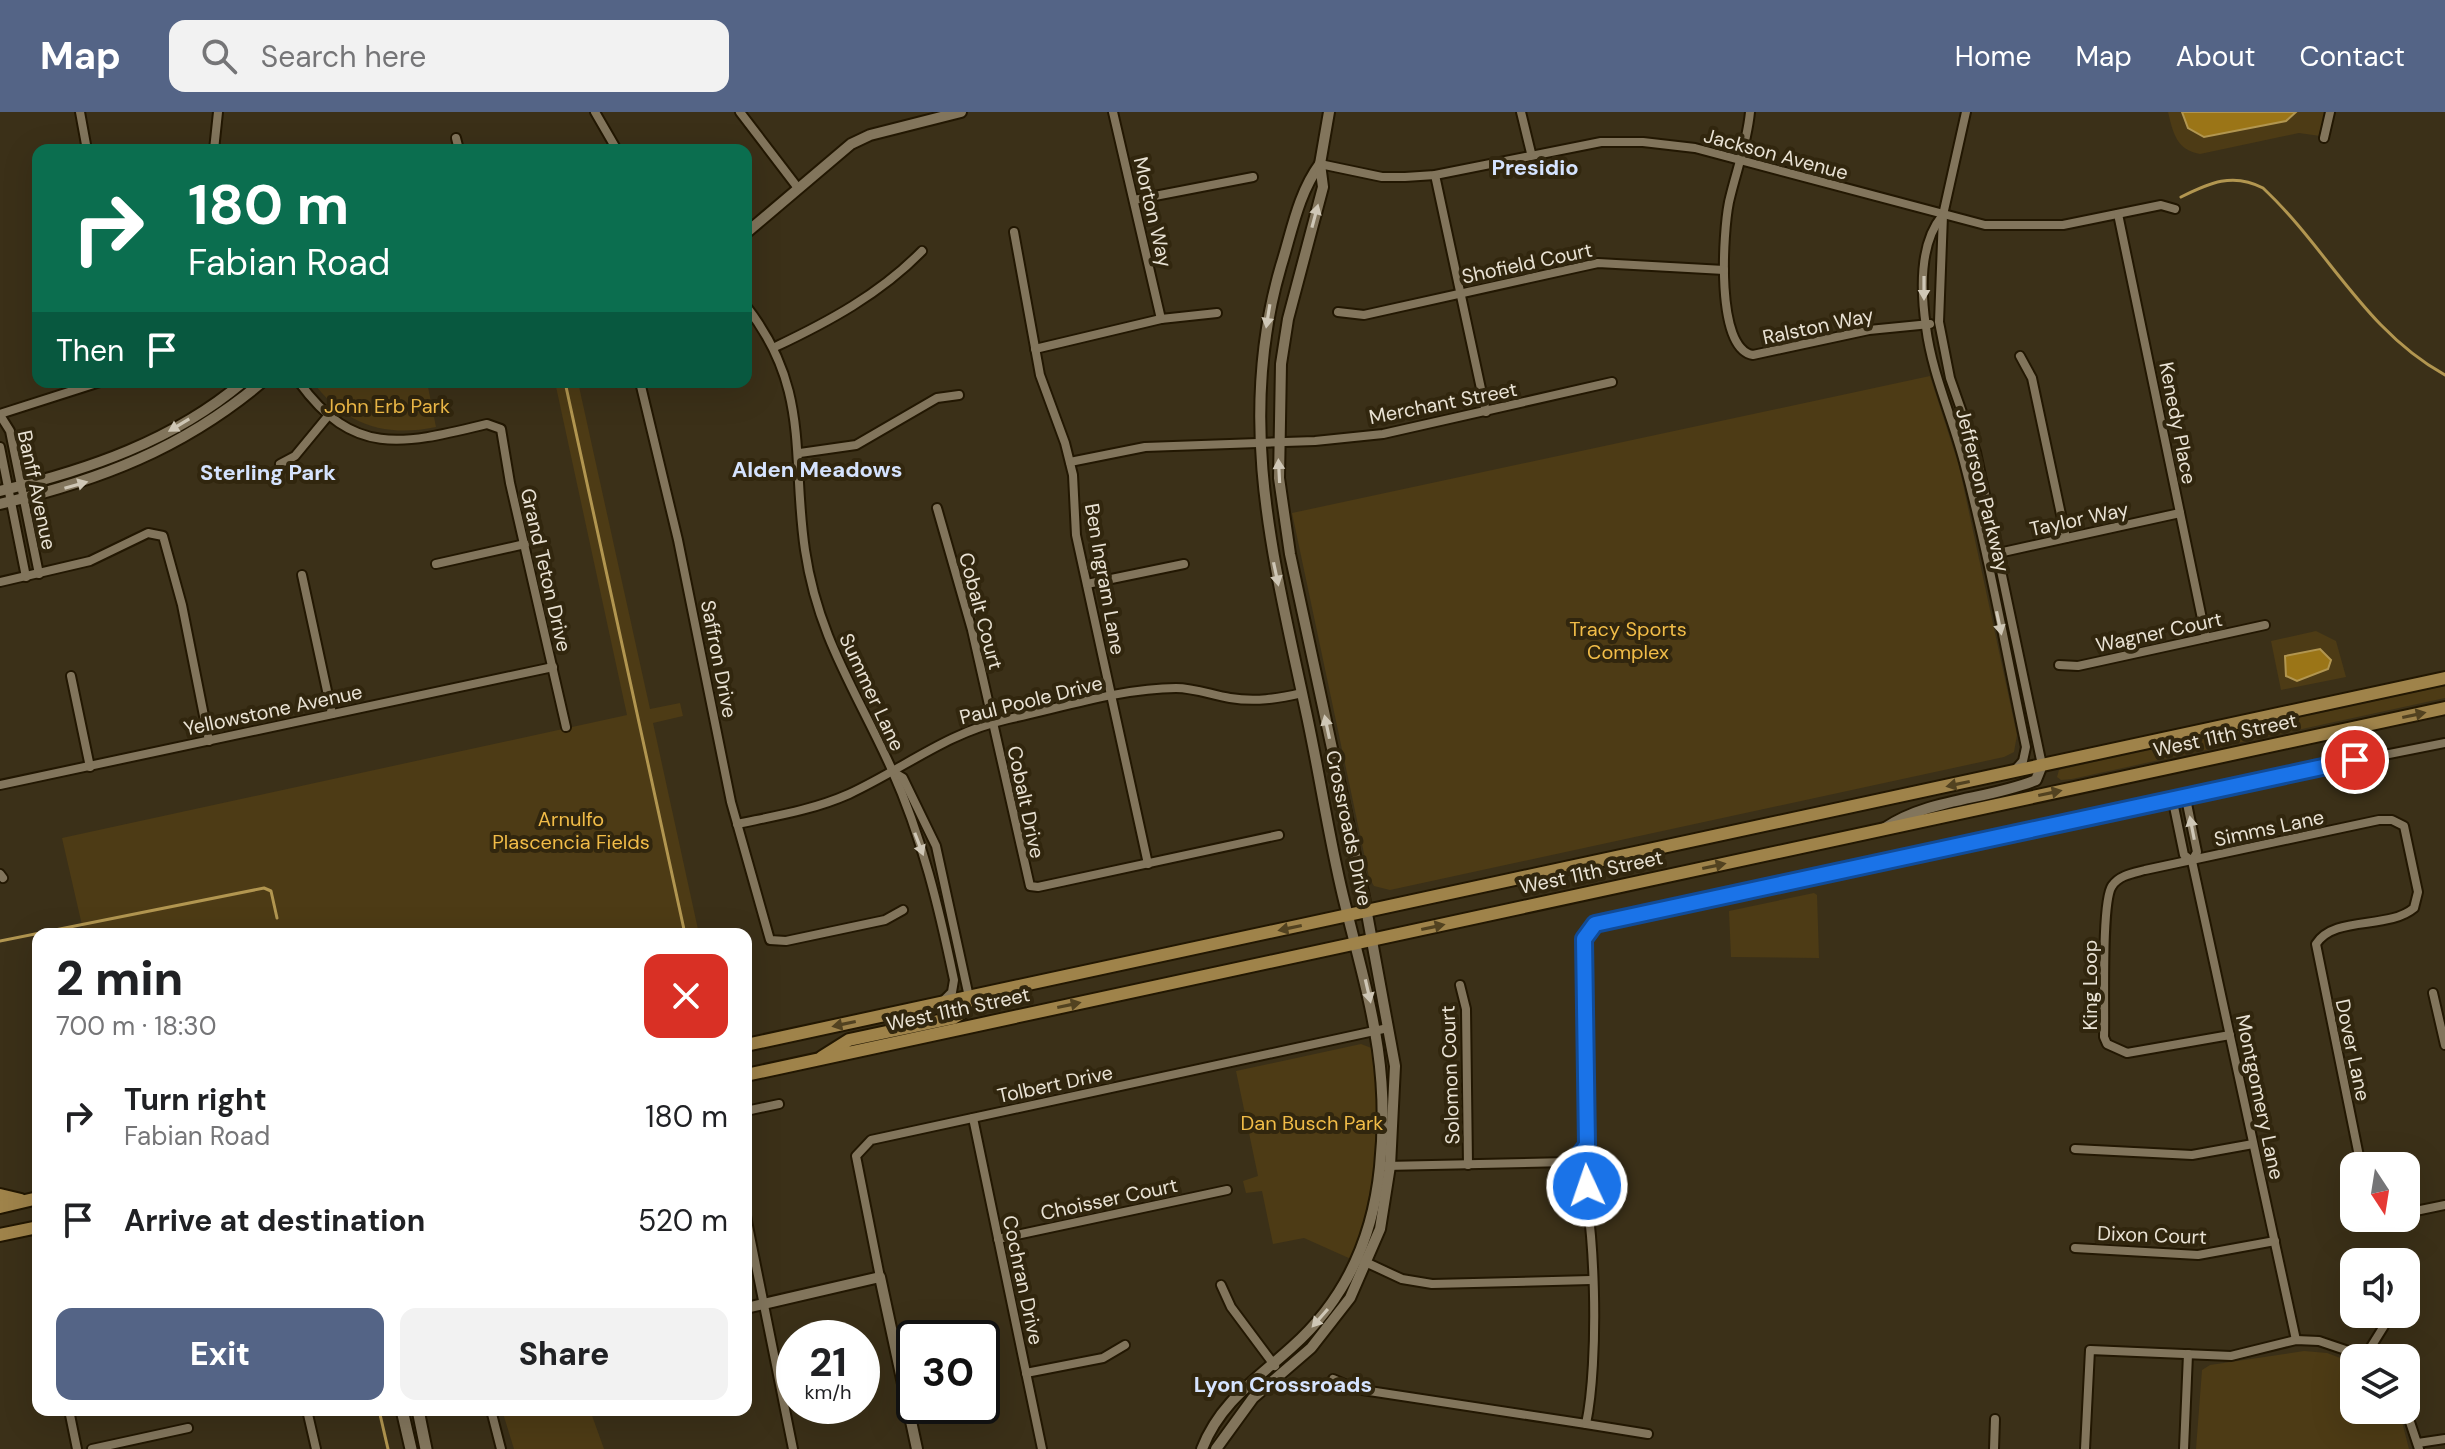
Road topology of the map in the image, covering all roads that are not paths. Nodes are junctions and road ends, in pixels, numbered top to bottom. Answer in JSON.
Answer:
{"nodes":[{"id":1,"x":80,"y":112,"type":"edge"},
{"id":2,"x":218,"y":112,"type":"edge"},
{"id":3,"x":595,"y":112,"type":"edge"},
{"id":4,"x":740,"y":112,"type":"edge"},
{"id":5,"x":961,"y":112,"type":"edge"},
{"id":6,"x":1113,"y":112,"type":"edge"},
{"id":7,"x":1329,"y":112,"type":"edge"},
{"id":8,"x":1521,"y":112,"type":"edge"},
{"id":9,"x":1750,"y":112,"type":"edge"},
{"id":10,"x":1966,"y":112,"type":"edge"},
{"id":11,"x":2330,"y":112,"type":"edge"},
{"id":12,"x":456,"y":138,"type":"dead end"},
{"id":13,"x":2324,"y":138,"type":"dead end"},
{"id":14,"x":86,"y":144,"type":"edge"},
{"id":15,"x":215,"y":144,"type":"edge"},
{"id":16,"x":458,"y":144,"type":"edge"},
{"id":17,"x":614,"y":144,"type":"edge"},
{"id":18,"x":1531,"y":153,"type":"junction"},
{"id":19,"x":1743,"y":160,"type":"junction"},
{"id":20,"x":1320,"y":164,"type":"junction"},
{"id":21,"x":1435,"y":175,"type":"junction"},
{"id":22,"x":1253,"y":177,"type":"dead end"},
{"id":23,"x":798,"y":188,"type":"junction"},
{"id":24,"x":1134,"y":200,"type":"junction"},
{"id":25,"x":2175,"y":209,"type":"dead end"},
{"id":26,"x":2118,"y":214,"type":"junction"},
{"id":27,"x":1943,"y":215,"type":"junction"},
{"id":28,"x":752,"y":228,"type":"edge"},
{"id":29,"x":1014,"y":232,"type":"dead end"},
{"id":30,"x":922,"y":251,"type":"dead end"},
{"id":31,"x":1724,"y":270,"type":"junction"},
{"id":32,"x":1461,"y":294,"type":"junction"},
{"id":33,"x":1338,"y":312,"type":"dead end"},
{"id":34,"x":1217,"y":313,"type":"dead end"},
{"id":35,"x":752,"y":314,"type":"edge"},
{"id":36,"x":1161,"y":319,"type":"junction"},
{"id":37,"x":1939,"y":322,"type":"junction"},
{"id":38,"x":1925,"y":325,"type":"junction"},
{"id":39,"x":775,"y":347,"type":"junction"},
{"id":40,"x":1035,"y":349,"type":"junction"},
{"id":41,"x":2020,"y":356,"type":"dead end"},
{"id":42,"x":1612,"y":382,"type":"dead end"},
{"id":43,"x":81,"y":388,"type":"edge"},
{"id":44,"x":234,"y":388,"type":"edge"},
{"id":45,"x":254,"y":388,"type":"edge"},
{"id":46,"x":304,"y":388,"type":"edge"},
{"id":47,"x":641,"y":388,"type":"edge"},
{"id":48,"x":959,"y":395,"type":"dead end"},
{"id":49,"x":1486,"y":412,"type":"junction"},
{"id":50,"x":0,"y":414,"type":"edge"},
{"id":51,"x":328,"y":416,"type":"junction"},
{"id":52,"x":1259,"y":442,"type":"junction"},
{"id":53,"x":1278,"y":442,"type":"junction"},
{"id":54,"x":0,"y":447,"type":"edge"},
{"id":55,"x":800,"y":453,"type":"junction"},
{"id":56,"x":1070,"y":462,"type":"junction"},
{"id":57,"x":280,"y":464,"type":"dead end"},
{"id":58,"x":20,"y":486,"type":"junction"},
{"id":59,"x":3,"y":490,"type":"edge"},
{"id":60,"x":22,"y":499,"type":"junction"},
{"id":61,"x":5,"y":503,"type":"edge"},
{"id":62,"x":937,"y":508,"type":"dead end"},
{"id":63,"x":2180,"y":513,"type":"junction"},
{"id":64,"x":2066,"y":538,"type":"junction"},
{"id":65,"x":525,"y":544,"type":"junction"},
{"id":66,"x":1997,"y":553,"type":"junction"},
{"id":67,"x":1985,"y":556,"type":"junction"},
{"id":68,"x":436,"y":564,"type":"dead end"},
{"id":69,"x":1184,"y":564,"type":"dead end"},
{"id":70,"x":39,"y":574,"type":"junction"},
{"id":71,"x":302,"y":575,"type":"dead end"},
{"id":72,"x":26,"y":577,"type":"junction"},
{"id":73,"x":0,"y":582,"type":"edge"},
{"id":74,"x":1087,"y":584,"type":"junction"},
{"id":75,"x":2265,"y":625,"type":"dead end"},
{"id":76,"x":2206,"y":638,"type":"junction"},
{"id":77,"x":2059,"y":665,"type":"dead end"},
{"id":78,"x":553,"y":667,"type":"junction"},
{"id":79,"x":71,"y":676,"type":"dead end"},
{"id":80,"x":2445,"y":678,"type":"edge"},
{"id":81,"x":1302,"y":693,"type":"junction"},
{"id":82,"x":1111,"y":697,"type":"junction"},
{"id":83,"x":2445,"y":708,"type":"edge"},
{"id":84,"x":332,"y":714,"type":"junction"},
{"id":85,"x":994,"y":723,"type":"junction"},
{"id":86,"x":566,"y":727,"type":"dead end"},
{"id":87,"x":209,"y":741,"type":"junction"},
{"id":88,"x":2445,"y":743,"type":"edge"},
{"id":89,"x":2042,"y":765,"type":"junction"},
{"id":90,"x":90,"y":767,"type":"junction"},
{"id":91,"x":893,"y":771,"type":"junction"},
{"id":92,"x":2013,"y":772,"type":"junction"},
{"id":93,"x":0,"y":785,"type":"edge"},
{"id":94,"x":2185,"y":794,"type":"junction"},
{"id":95,"x":2172,"y":797,"type":"junction"},
{"id":96,"x":737,"y":824,"type":"junction"},
{"id":97,"x":1884,"y":829,"type":"junction"},
{"id":98,"x":1279,"y":835,"type":"dead end"},
{"id":99,"x":2192,"y":861,"type":"junction"},
{"id":100,"x":1148,"y":864,"type":"junction"},
{"id":101,"x":903,"y":910,"type":"dead end"},
{"id":102,"x":1366,"y":911,"type":"junction"},
{"id":103,"x":1348,"y":915,"type":"junction"},
{"id":104,"x":1371,"y":940,"type":"junction"},
{"id":105,"x":2318,"y":942,"type":"joint"},
{"id":106,"x":1356,"y":943,"type":"junction"},
{"id":107,"x":1460,"y":985,"type":"dead end"},
{"id":108,"x":2433,"y":993,"type":"dead end"},
{"id":109,"x":969,"y":997,"type":"junction"},
{"id":110,"x":941,"y":1003,"type":"junction"},
{"id":111,"x":1382,"y":1029,"type":"junction"},
{"id":112,"x":2230,"y":1035,"type":"junction"},
{"id":113,"x":752,"y":1044,"type":"edge"},
{"id":114,"x":2445,"y":1045,"type":"edge"},
{"id":115,"x":820,"y":1059,"type":"junction"},
{"id":116,"x":752,"y":1074,"type":"edge"},
{"id":117,"x":779,"y":1104,"type":"dead end"},
{"id":118,"x":752,"y":1110,"type":"edge"},
{"id":119,"x":973,"y":1118,"type":"junction"},
{"id":120,"x":2253,"y":1144,"type":"junction"},
{"id":121,"x":2075,"y":1149,"type":"dead end"},
{"id":122,"x":2358,"y":1152,"type":"edge"},
{"id":123,"x":1577,"y":1158,"type":"junction"},
{"id":124,"x":1468,"y":1165,"type":"junction"},
{"id":125,"x":1385,"y":1166,"type":"junction"},
{"id":126,"x":1227,"y":1190,"type":"dead end"},
{"id":127,"x":0,"y":1195,"type":"edge"},
{"id":128,"x":32,"y":1200,"type":"edge"},
{"id":129,"x":23,"y":1202,"type":"junction"},
{"id":130,"x":2445,"y":1205,"type":"edge"},
{"id":131,"x":0,"y":1207,"type":"edge"},
{"id":132,"x":2420,"y":1210,"type":"edge"},
{"id":133,"x":32,"y":1228,"type":"edge"},
{"id":134,"x":0,"y":1235,"type":"edge"},
{"id":135,"x":998,"y":1239,"type":"junction"},
{"id":136,"x":2275,"y":1241,"type":"junction"},
{"id":137,"x":752,"y":1243,"type":"edge"},
{"id":138,"x":2075,"y":1248,"type":"dead end"},
{"id":139,"x":1363,"y":1261,"type":"junction"},
{"id":140,"x":880,"y":1277,"type":"junction"},
{"id":141,"x":1591,"y":1280,"type":"junction"},
{"id":142,"x":1221,"y":1285,"type":"dead end"},
{"id":143,"x":765,"y":1302,"type":"junction"},
{"id":144,"x":752,"y":1306,"type":"edge"},
{"id":145,"x":2296,"y":1340,"type":"junction"},
{"id":146,"x":1125,"y":1345,"type":"dead end"},
{"id":147,"x":2340,"y":1347,"type":"edge"},
{"id":148,"x":2188,"y":1354,"type":"junction"},
{"id":149,"x":1273,"y":1363,"type":"junction"},
{"id":150,"x":1026,"y":1373,"type":"junction"},
{"id":151,"x":1281,"y":1373,"type":"junction"},
{"id":152,"x":1333,"y":1379,"type":"dead end"},
{"id":153,"x":70,"y":1416,"type":"edge"},
{"id":154,"x":308,"y":1416,"type":"edge"},
{"id":155,"x":403,"y":1416,"type":"edge"},
{"id":156,"x":419,"y":1416,"type":"edge"},
{"id":157,"x":493,"y":1416,"type":"edge"},
{"id":158,"x":1995,"y":1419,"type":"dead end"},
{"id":159,"x":1586,"y":1424,"type":"junction"},
{"id":160,"x":2411,"y":1424,"type":"edge"},
{"id":161,"x":188,"y":1428,"type":"dead end"},
{"id":162,"x":1648,"y":1434,"type":"dead end"},
{"id":163,"x":2445,"y":1439,"type":"edge"},
{"id":164,"x":2418,"y":1446,"type":"edge"},
{"id":165,"x":77,"y":1449,"type":"edge"},
{"id":166,"x":92,"y":1449,"type":"edge"},
{"id":167,"x":316,"y":1449,"type":"edge"},
{"id":168,"x":411,"y":1449,"type":"edge"},
{"id":169,"x":426,"y":1449,"type":"edge"},
{"id":170,"x":501,"y":1449,"type":"edge"},
{"id":171,"x":793,"y":1449,"type":"edge"},
{"id":172,"x":917,"y":1449,"type":"edge"},
{"id":173,"x":1042,"y":1449,"type":"edge"},
{"id":174,"x":1202,"y":1449,"type":"edge"},
{"id":175,"x":1216,"y":1449,"type":"edge"},
{"id":176,"x":1994,"y":1449,"type":"edge"},
{"id":177,"x":2085,"y":1449,"type":"edge"},
{"id":178,"x":2184,"y":1449,"type":"edge"}],
"edges":[{"from":1,"to":14,"type":"street"},
{"from":2,"to":15,"type":"street"},
{"from":3,"to":17,"type":"street"},
{"from":4,"to":23,"type":"street"},
{"from":5,"to":23,"type":"street"},
{"from":6,"to":24,"type":"street","name":"Morton Way"},
{"from":7,"to":20,"type":"street","name":"Crossroads Drive"},
{"from":8,"to":18,"type":"street"},
{"from":9,"to":19,"type":"street"},
{"from":10,"to":27,"type":"street","name":"Jefferson Parkway"},
{"from":11,"to":13,"type":"street"},
{"from":12,"to":16,"type":"street"},
{"from":18,"to":19,"type":"street","name":"Jackson Avenue"},
{"from":18,"to":21,"type":"street","name":"Jackson Avenue"},
{"from":19,"to":27,"type":"street","name":"Jackson Avenue"},
{"from":19,"to":31,"type":"street"},
{"from":20,"to":21,"type":"street","name":"Jackson Avenue"},
{"from":20,"to":52,"type":"street","name":"Crossroads Drive","one_way":true},
{"from":53,"to":20,"type":"street","name":"Crossroads Drive","one_way":true},
{"from":21,"to":32,"type":"street"},
{"from":22,"to":24,"type":"street"},
{"from":23,"to":28,"type":"street"},
{"from":24,"to":36,"type":"street","name":"Morton Way"},
{"from":25,"to":26,"type":"street","name":"Jackson Avenue"},
{"from":26,"to":27,"type":"street","name":"Jackson Avenue"},
{"from":26,"to":63,"type":"street","name":"Kenedy Place"},
{"from":27,"to":37,"type":"street","name":"Jefferson Parkway"},
{"from":27,"to":38,"type":"street","name":"Jefferson Parkway","one_way":true},
{"from":29,"to":40,"type":"street","name":"Ben Ingram Lane"},
{"from":30,"to":39,"type":"street"},
{"from":31,"to":32,"type":"street","name":"Shofield Court"},
{"from":31,"to":38,"type":"street","name":"Ralston Way"},
{"from":32,"to":33,"type":"street","name":"Shofield Court"},
{"from":32,"to":49,"type":"street"},
{"from":34,"to":36,"type":"street"},
{"from":35,"to":39,"type":"street","name":"Summer Lane"},
{"from":36,"to":40,"type":"street"},
{"from":37,"to":38,"type":"street","name":"Ralston Way"},
{"from":37,"to":66,"type":"street","name":"Jefferson Parkway"},
{"from":38,"to":67,"type":"street","name":"Jefferson Parkway"},
{"from":39,"to":55,"type":"street","name":"Summer Lane"},
{"from":40,"to":56,"type":"street","name":"Ben Ingram Lane"},
{"from":41,"to":64,"type":"street"},
{"from":42,"to":49,"type":"street","name":"Merchant Street"},
{"from":43,"to":50,"type":"street"},
{"from":44,"to":58,"type":"street","one_way":true},
{"from":60,"to":45,"type":"street","one_way":true},
{"from":46,"to":51,"type":"street"},
{"from":47,"to":96,"type":"street","name":"Saffron Drive"},
{"from":48,"to":55,"type":"street"},
{"from":49,"to":53,"type":"street","name":"Merchant Street"},
{"from":50,"to":58,"type":"street","name":"Banff Avenue"},
{"from":51,"to":57,"type":"street"},
{"from":51,"to":65,"type":"street","name":"Grand Teton Drive"},
{"from":52,"to":53,"type":"street","name":"Merchant Street"},
{"from":52,"to":56,"type":"street","name":"Merchant Street"},
{"from":52,"to":81,"type":"street","name":"Crossroads Drive","one_way":true},
{"from":102,"to":53,"type":"street","name":"Crossroads Drive","one_way":true},
{"from":54,"to":59,"type":"street","name":"Banff Avenue"},
{"from":55,"to":91,"type":"street","name":"Summer Lane"},
{"from":56,"to":74,"type":"street","name":"Ben Ingram Lane"},
{"from":58,"to":59,"type":"street"},
{"from":58,"to":60,"type":"street","name":"Banff Avenue"},
{"from":59,"to":61,"type":"street","name":"Banff Avenue"},
{"from":60,"to":61,"type":"street"},
{"from":60,"to":70,"type":"street","name":"Banff Avenue"},
{"from":61,"to":72,"type":"street","name":"Banff Avenue"},
{"from":62,"to":85,"type":"street","name":"Cobalt Court"},
{"from":63,"to":64,"type":"street","name":"Taylor Way"},
{"from":63,"to":76,"type":"street","name":"Kenedy Place"},
{"from":64,"to":66,"type":"street","name":"Taylor Way"},
{"from":65,"to":68,"type":"street"},
{"from":65,"to":78,"type":"street","name":"Grand Teton Drive"},
{"from":66,"to":67,"type":"street","name":"Taylor Way"},
{"from":66,"to":89,"type":"street","name":"Jefferson Parkway"},
{"from":67,"to":92,"type":"street","name":"Jefferson Parkway","one_way":true},
{"from":69,"to":74,"type":"street"},
{"from":70,"to":72,"type":"street"},
{"from":70,"to":87,"type":"street"},
{"from":71,"to":84,"type":"street"},
{"from":72,"to":73,"type":"street"},
{"from":74,"to":82,"type":"street","name":"Ben Ingram Lane"},
{"from":75,"to":76,"type":"street","name":"Wagner Court"},
{"from":76,"to":77,"type":"street","name":"Wagner Court"},
{"from":78,"to":84,"type":"street","name":"Yellowstone Avenue"},
{"from":78,"to":86,"type":"street","name":"Grand Teton Drive"},
{"from":79,"to":90,"type":"street"},
{"from":80,"to":89,"type":"main road","name":"West 11th Street"},
{"from":81,"to":82,"type":"street","name":"Paul Poole Drive"},
{"from":81,"to":103,"type":"street","name":"Crossroads Drive"},
{"from":82,"to":85,"type":"street","name":"Paul Poole Drive"},
{"from":82,"to":100,"type":"street","name":"Ben Ingram Lane"},
{"from":97,"to":83,"type":"main road","name":"West 11th Street","one_way":true},
{"from":84,"to":87,"type":"street","name":"Yellowstone Avenue"},
{"from":85,"to":91,"type":"street","name":"Paul Poole Drive"},
{"from":85,"to":100,"type":"street","name":"Cobalt Drive"},
{"from":87,"to":90,"type":"street","name":"Yellowstone Avenue"},
{"from":88,"to":94,"type":"street"},
{"from":89,"to":92,"type":"main road","name":"West 11th Street"},
{"from":89,"to":97,"type":"street"},
{"from":90,"to":93,"type":"street","name":"Yellowstone Avenue"},
{"from":91,"to":96,"type":"street","name":"Paul Poole Drive"},
{"from":91,"to":109,"type":"street","name":"Summer Lane"},
{"from":91,"to":110,"type":"street","name":"Summer Lane","one_way":true},
{"from":92,"to":102,"type":"main road","name":"West 11th Street","one_way":true},
{"from":94,"to":95,"type":"street"},
{"from":99,"to":94,"type":"street","name":"Montgomery Lane","one_way":true},
{"from":95,"to":99,"type":"street","name":"Montgomery Lane"},
{"from":95,"to":123,"type":"street"},
{"from":96,"to":101,"type":"street","name":"Saffron Drive"},
{"from":104,"to":97,"type":"main road","name":"West 11th Street","one_way":true},
{"from":98,"to":100,"type":"street"},
{"from":99,"to":105,"type":"street","name":"Simms Lane"},
{"from":99,"to":112,"type":"street","name":"Montgomery Lane"},
{"from":99,"to":112,"type":"street","name":"King Loop"},
{"from":102,"to":103,"type":"main road","name":"West 11th Street"},
{"from":102,"to":104,"type":"street","name":"Crossroads Drive"},
{"from":103,"to":106,"type":"street","name":"Crossroads Drive"},
{"from":103,"to":109,"type":"main road","name":"West 11th Street","one_way":true},
{"from":104,"to":106,"type":"main road","name":"West 11th Street"},
{"from":104,"to":111,"type":"street","name":"Crossroads Drive"},
{"from":105,"to":122,"type":"street","name":"Dover Lane"},
{"from":106,"to":111,"type":"street","name":"Crossroads Drive","one_way":true},
{"from":115,"to":106,"type":"main road","name":"West 11th Street","one_way":true},
{"from":107,"to":124,"type":"street","name":"Solomon Court"},
{"from":108,"to":114,"type":"street"},
{"from":109,"to":110,"type":"main road","name":"West 11th Street"},
{"from":109,"to":115,"type":"main road"},
{"from":110,"to":113,"type":"main road","name":"West 11th Street","one_way":true},
{"from":111,"to":119,"type":"street","name":"Tolbert Drive"},
{"from":111,"to":125,"type":"street","name":"Crossroads Drive"},
{"from":112,"to":120,"type":"street","name":"Montgomery Lane"},
{"from":115,"to":116,"type":"main road","name":"West 11th Street"},
{"from":117,"to":118,"type":"street"},
{"from":119,"to":135,"type":"street","name":"Cochran Drive"},
{"from":119,"to":140,"type":"street","name":"Tolbert Drive"},
{"from":120,"to":121,"type":"street"},
{"from":120,"to":136,"type":"street","name":"Montgomery Lane"},
{"from":123,"to":124,"type":"street"},
{"from":123,"to":141,"type":"street"},
{"from":124,"to":125,"type":"street"},
{"from":125,"to":139,"type":"street","name":"Crossroads Drive"},
{"from":126,"to":135,"type":"street","name":"Choisser Court"},
{"from":127,"to":129,"type":"main road"},
{"from":128,"to":129,"type":"main road"},
{"from":129,"to":131,"type":"main road"},
{"from":130,"to":132,"type":"street"},
{"from":133,"to":134,"type":"main road"},
{"from":135,"to":150,"type":"street","name":"Cochran Drive"},
{"from":136,"to":138,"type":"street","name":"Dixon Court"},
{"from":136,"to":145,"type":"street","name":"Montgomery Lane"},
{"from":137,"to":143,"type":"street"},
{"from":139,"to":141,"type":"street"},
{"from":139,"to":149,"type":"street","name":"Crossroads Drive","one_way":true},
{"from":139,"to":151,"type":"street","name":"Crossroads Drive"},
{"from":140,"to":143,"type":"street"},
{"from":140,"to":172,"type":"street"},
{"from":141,"to":159,"type":"street"},
{"from":142,"to":149,"type":"street"},
{"from":143,"to":144,"type":"street"},
{"from":143,"to":171,"type":"street"},
{"from":145,"to":147,"type":"street"},
{"from":145,"to":148,"type":"street"},
{"from":146,"to":150,"type":"street"},
{"from":148,"to":177,"type":"street"},
{"from":148,"to":178,"type":"street"},
{"from":149,"to":151,"type":"street"},
{"from":149,"to":174,"type":"street","name":"Crossroads Drive"},
{"from":150,"to":173,"type":"street","name":"Cochran Drive"},
{"from":151,"to":175,"type":"street","name":"Crossroads Drive"},
{"from":152,"to":159,"type":"street"},
{"from":153,"to":165,"type":"street"},
{"from":154,"to":167,"type":"street"},
{"from":155,"to":168,"type":"main road"},
{"from":156,"to":169,"type":"main road"},
{"from":157,"to":170,"type":"street"},
{"from":158,"to":176,"type":"street"},
{"from":159,"to":162,"type":"street"},
{"from":160,"to":164,"type":"street"},
{"from":161,"to":166,"type":"street"},
{"from":163,"to":164,"type":"street"}]}
